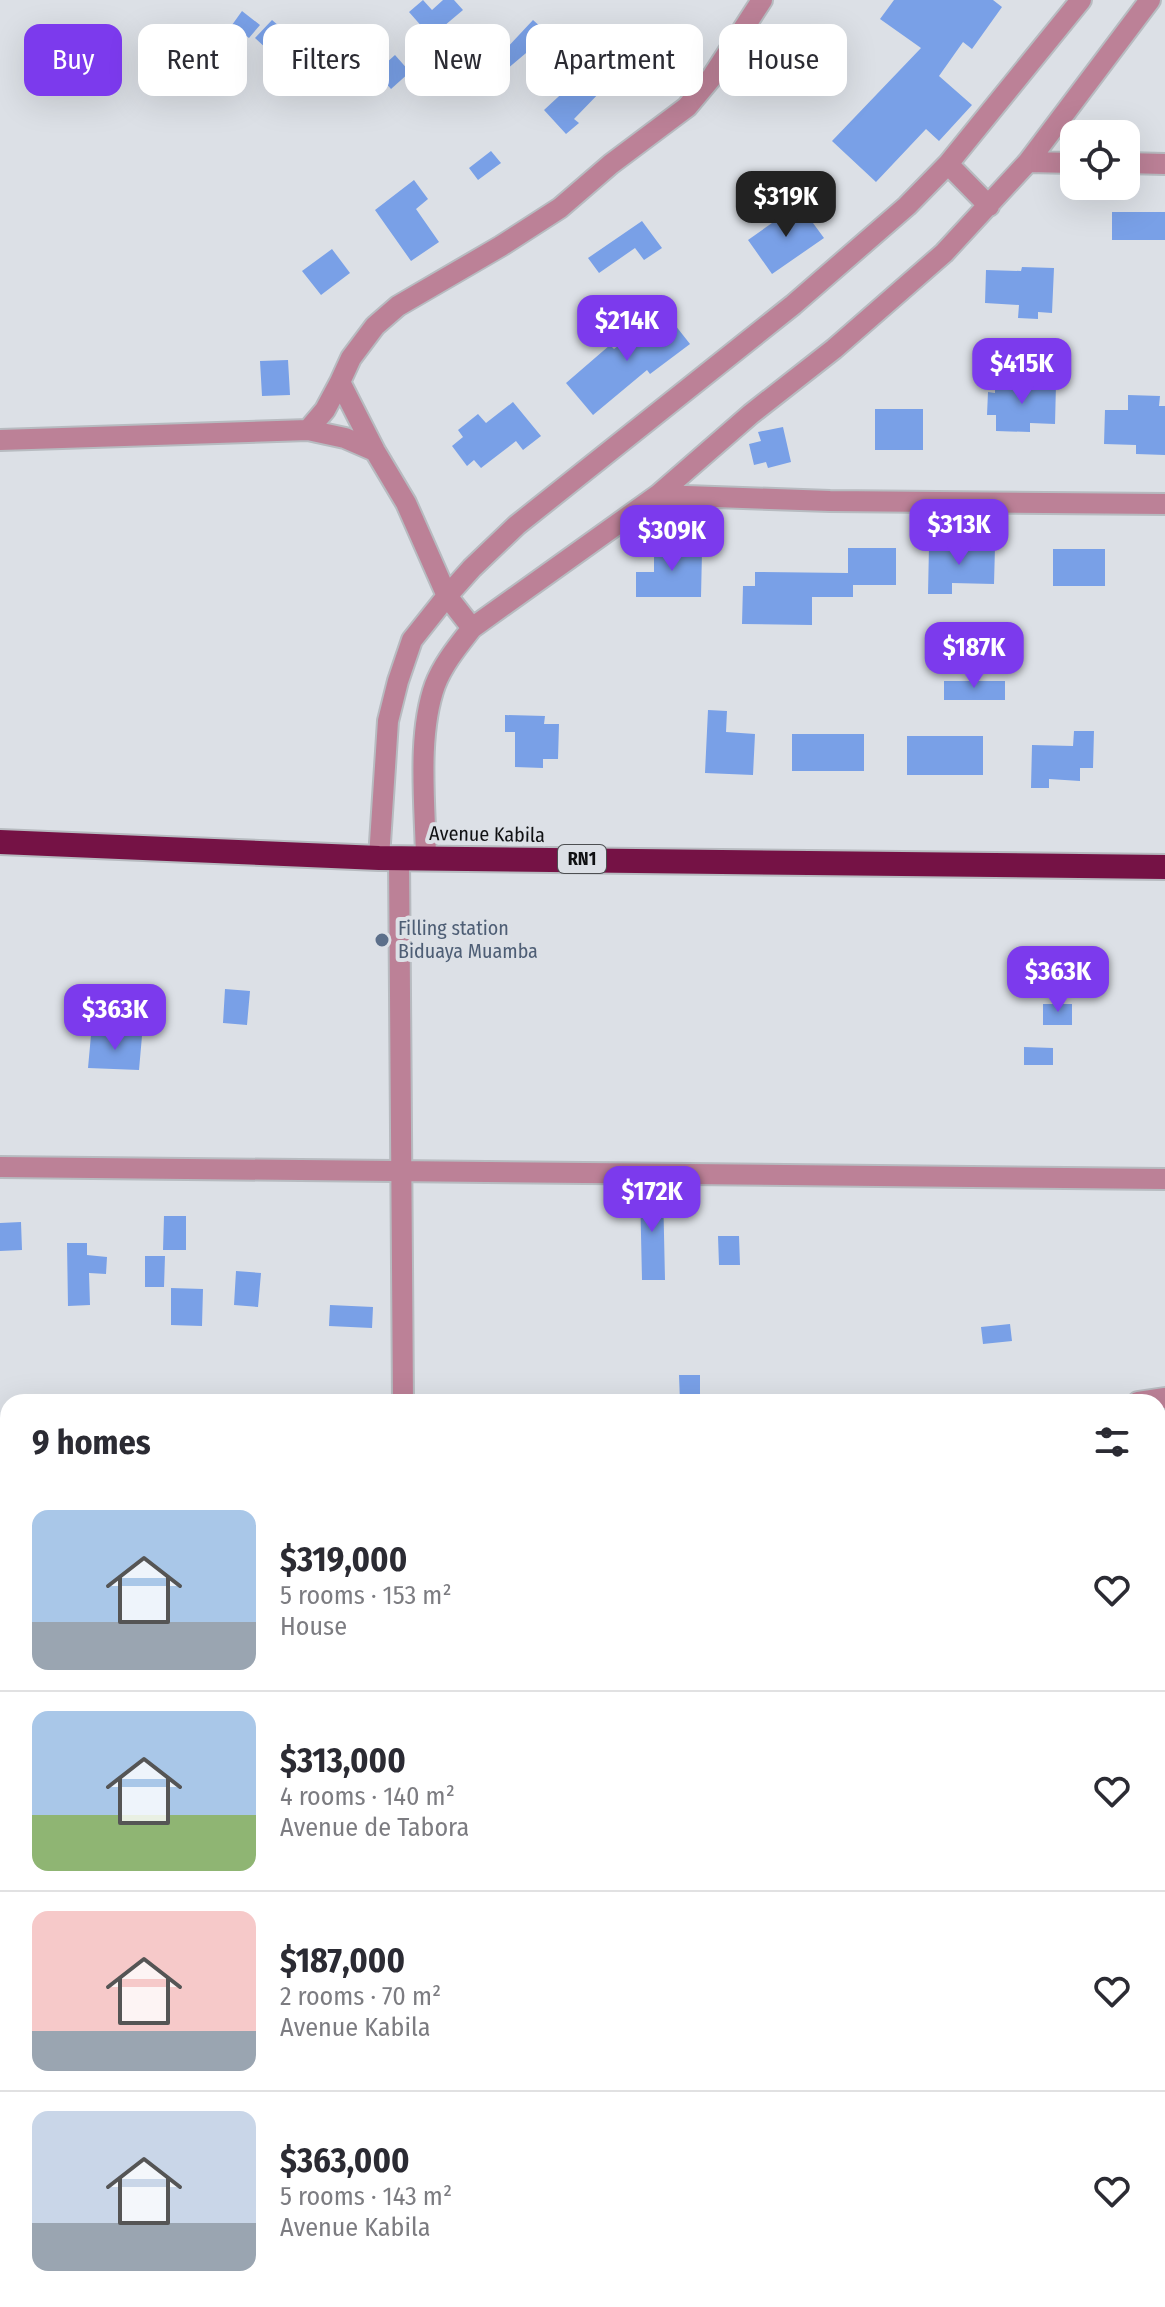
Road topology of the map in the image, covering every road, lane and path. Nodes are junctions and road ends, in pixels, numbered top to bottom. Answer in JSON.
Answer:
{"nodes":[{"id":1,"x":762,"y":0,"type":"edge"},
{"id":2,"x":1081,"y":0,"type":"edge"},
{"id":3,"x":1150,"y":0,"type":"edge"},
{"id":4,"x":1028,"y":162,"type":"junction"},
{"id":5,"x":1060,"y":163,"type":"edge"},
{"id":6,"x":1140,"y":163,"type":"edge"},
{"id":7,"x":948,"y":164,"type":"junction"},
{"id":8,"x":1165,"y":164,"type":"edge"},
{"id":9,"x":989,"y":206,"type":"junction"},
{"id":10,"x":340,"y":382,"type":"junction"},
{"id":11,"x":308,"y":430,"type":"junction"},
{"id":12,"x":0,"y":440,"type":"edge"},
{"id":13,"x":375,"y":451,"type":"junction"},
{"id":14,"x":658,"y":495,"type":"junction"},
{"id":15,"x":1165,"y":504,"type":"edge"},
{"id":16,"x":447,"y":596,"type":"junction"},
{"id":17,"x":472,"y":628,"type":"junction"},
{"id":18,"x":0,"y":842,"type":"edge"},
{"id":19,"x":426,"y":857,"type":"junction"},
{"id":20,"x":389,"y":858,"type":"junction"},
{"id":21,"x":1165,"y":867,"type":"edge"},
{"id":22,"x":0,"y":1167,"type":"edge"},
{"id":23,"x":402,"y":1173,"type":"junction"},
{"id":24,"x":1165,"y":1179,"type":"edge"},
{"id":25,"x":403,"y":1394,"type":"edge"}],
"edges":[{"from":1,"to":10,"type":"street"},
{"from":2,"to":7,"type":"street"},
{"from":3,"to":4,"type":"street"},
{"from":4,"to":5,"type":"street"},
{"from":4,"to":9,"type":"street"},
{"from":6,"to":8,"type":"street"},
{"from":7,"to":9,"type":"street"},
{"from":7,"to":16,"type":"street"},
{"from":9,"to":14,"type":"street"},
{"from":10,"to":11,"type":"street"},
{"from":10,"to":13,"type":"street"},
{"from":11,"to":12,"type":"street"},
{"from":11,"to":13,"type":"street"},
{"from":13,"to":16,"type":"street"},
{"from":14,"to":15,"type":"street"},
{"from":14,"to":17,"type":"street"},
{"from":16,"to":17,"type":"street"},
{"from":16,"to":20,"type":"street"},
{"from":17,"to":19,"type":"street"},
{"from":18,"to":20,"type":"highway","name":"Avenue Kabila","number":"RN1"},
{"from":19,"to":20,"type":"highway","name":"Avenue Kabila","number":"RN1"},
{"from":19,"to":21,"type":"highway","name":"Avenue Kabila","number":"RN1"},
{"from":20,"to":23,"type":"street"},
{"from":22,"to":23,"type":"street"},
{"from":23,"to":24,"type":"street"},
{"from":23,"to":25,"type":"street"}]}
